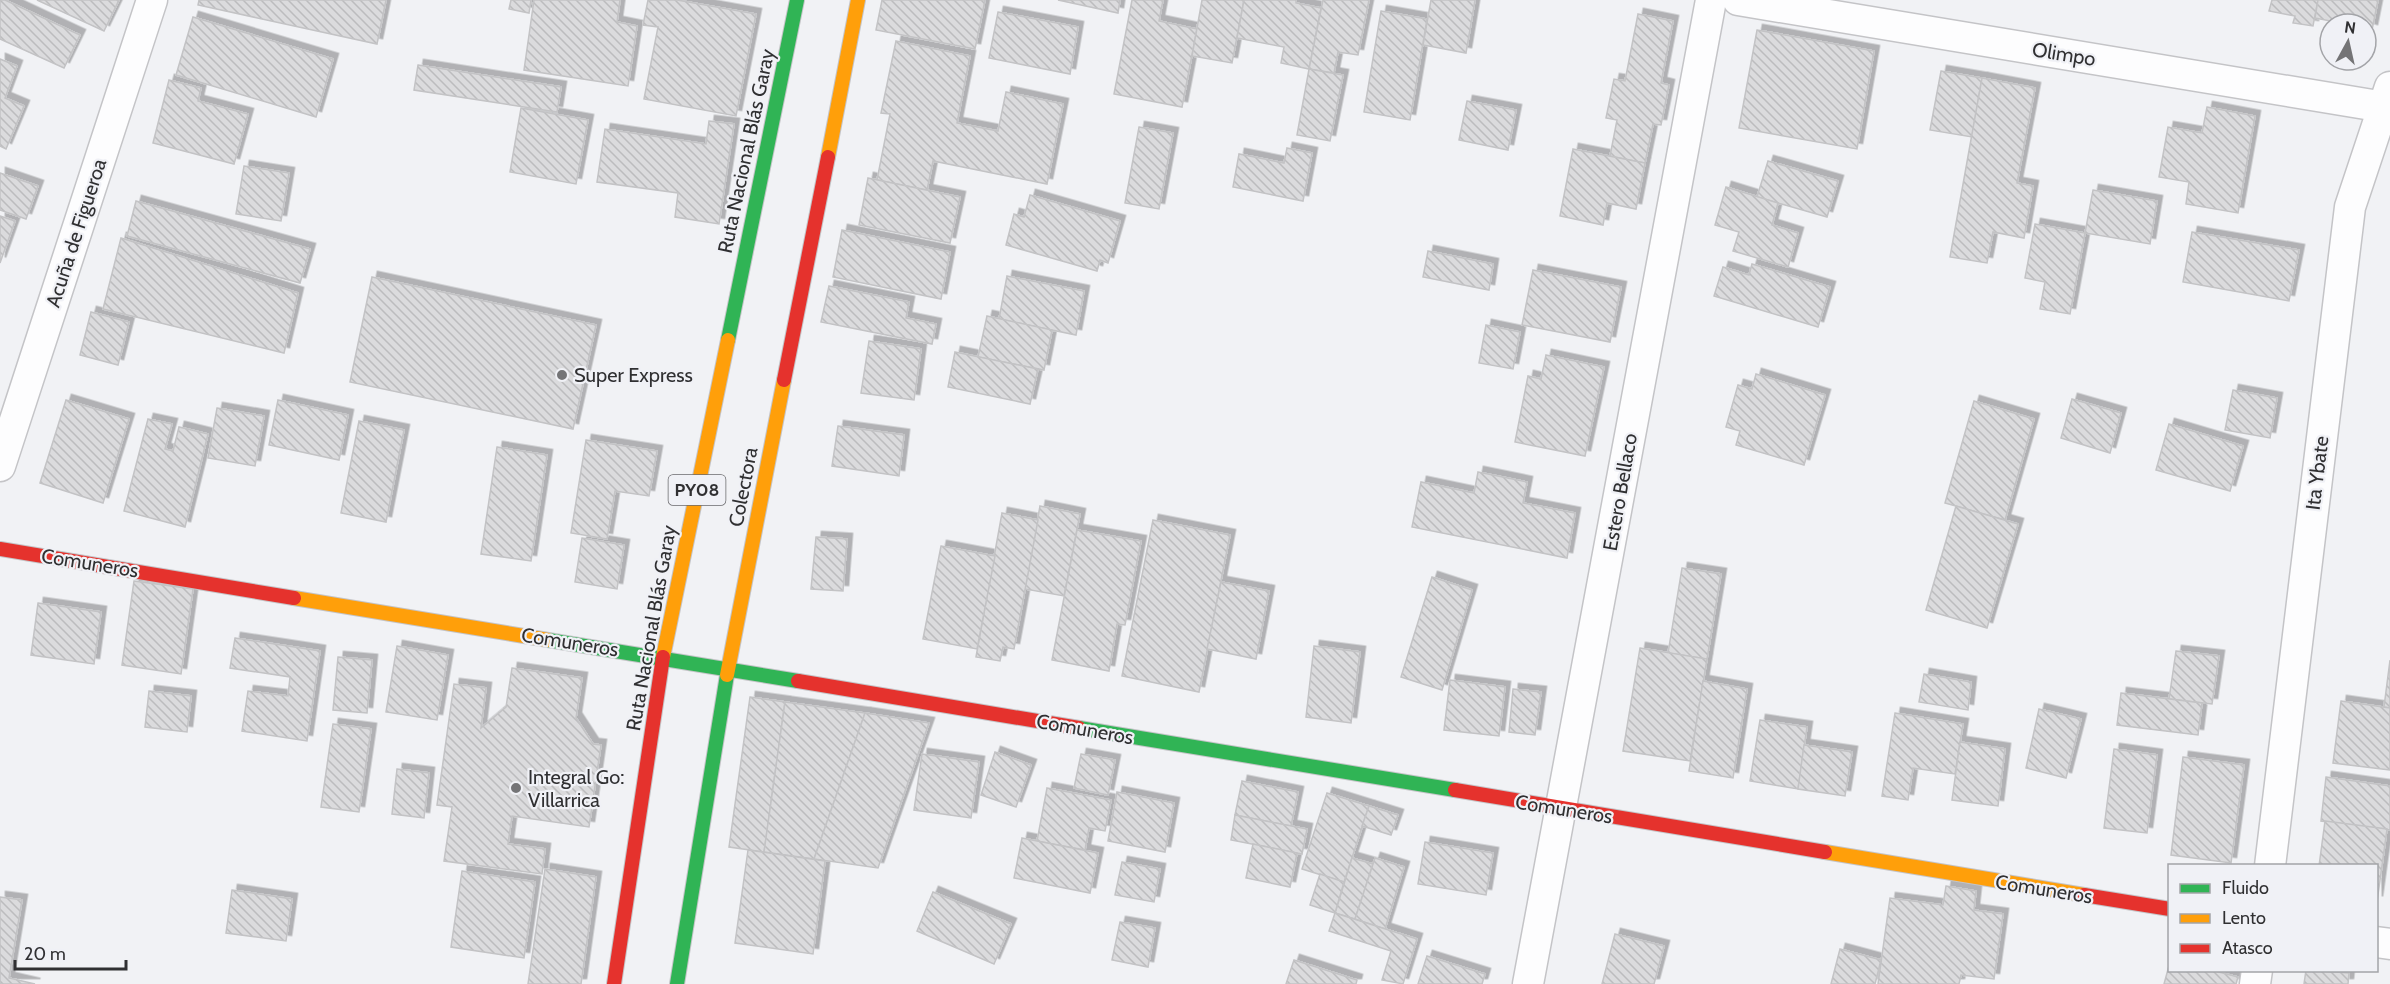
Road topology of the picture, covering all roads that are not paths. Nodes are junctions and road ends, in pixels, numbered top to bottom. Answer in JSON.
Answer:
{"nodes":[{"id":1,"x":152,"y":0,"type":"edge"},
{"id":2,"x":797,"y":0,"type":"edge"},
{"id":3,"x":858,"y":0,"type":"edge"},
{"id":4,"x":1711,"y":0,"type":"edge"},
{"id":5,"x":1738,"y":0,"type":"edge"},
{"id":6,"x":2388,"y":101,"type":"edge"},
{"id":7,"x":0,"y":466,"type":"edge"},
{"id":8,"x":0,"y":549,"type":"edge"},
{"id":9,"x":663,"y":658,"type":"junction"},
{"id":10,"x":728,"y":669,"type":"junction"},
{"id":11,"x":1562,"y":809,"type":"junction"},
{"id":12,"x":2270,"y":864,"type":"edge"},
{"id":13,"x":2168,"y":909,"type":"edge"},
{"id":14,"x":614,"y":984,"type":"edge"},
{"id":15,"x":677,"y":984,"type":"edge"},
{"id":16,"x":1528,"y":984,"type":"edge"}],
"edges":[{"from":1,"to":7,"type":"street","name":"Acuña de Figueroa"},
{"from":2,"to":9,"type":"main road","name":"Ruta Nacional Blás Garay","number":"PY08"},
{"from":3,"to":10,"type":"main road","name":"Colectora"},
{"from":4,"to":11,"type":"street","name":"Estero Bellaco"},
{"from":5,"to":6,"type":"street","name":"Olimpo"},
{"from":6,"to":12,"type":"street","name":"Ita Ybate"},
{"from":8,"to":9,"type":"main road","name":"Comuneros"},
{"from":9,"to":10,"type":"main road","name":"Comuneros"},
{"from":9,"to":14,"type":"main road","name":"Ruta Nacional Blás Garay","number":"PY08"},
{"from":10,"to":11,"type":"main road","name":"Comuneros"},
{"from":10,"to":15,"type":"main road","name":"Colectora"},
{"from":11,"to":13,"type":"main road","name":"Comuneros"},
{"from":11,"to":16,"type":"street","name":"Estero Bellaco"}]}
